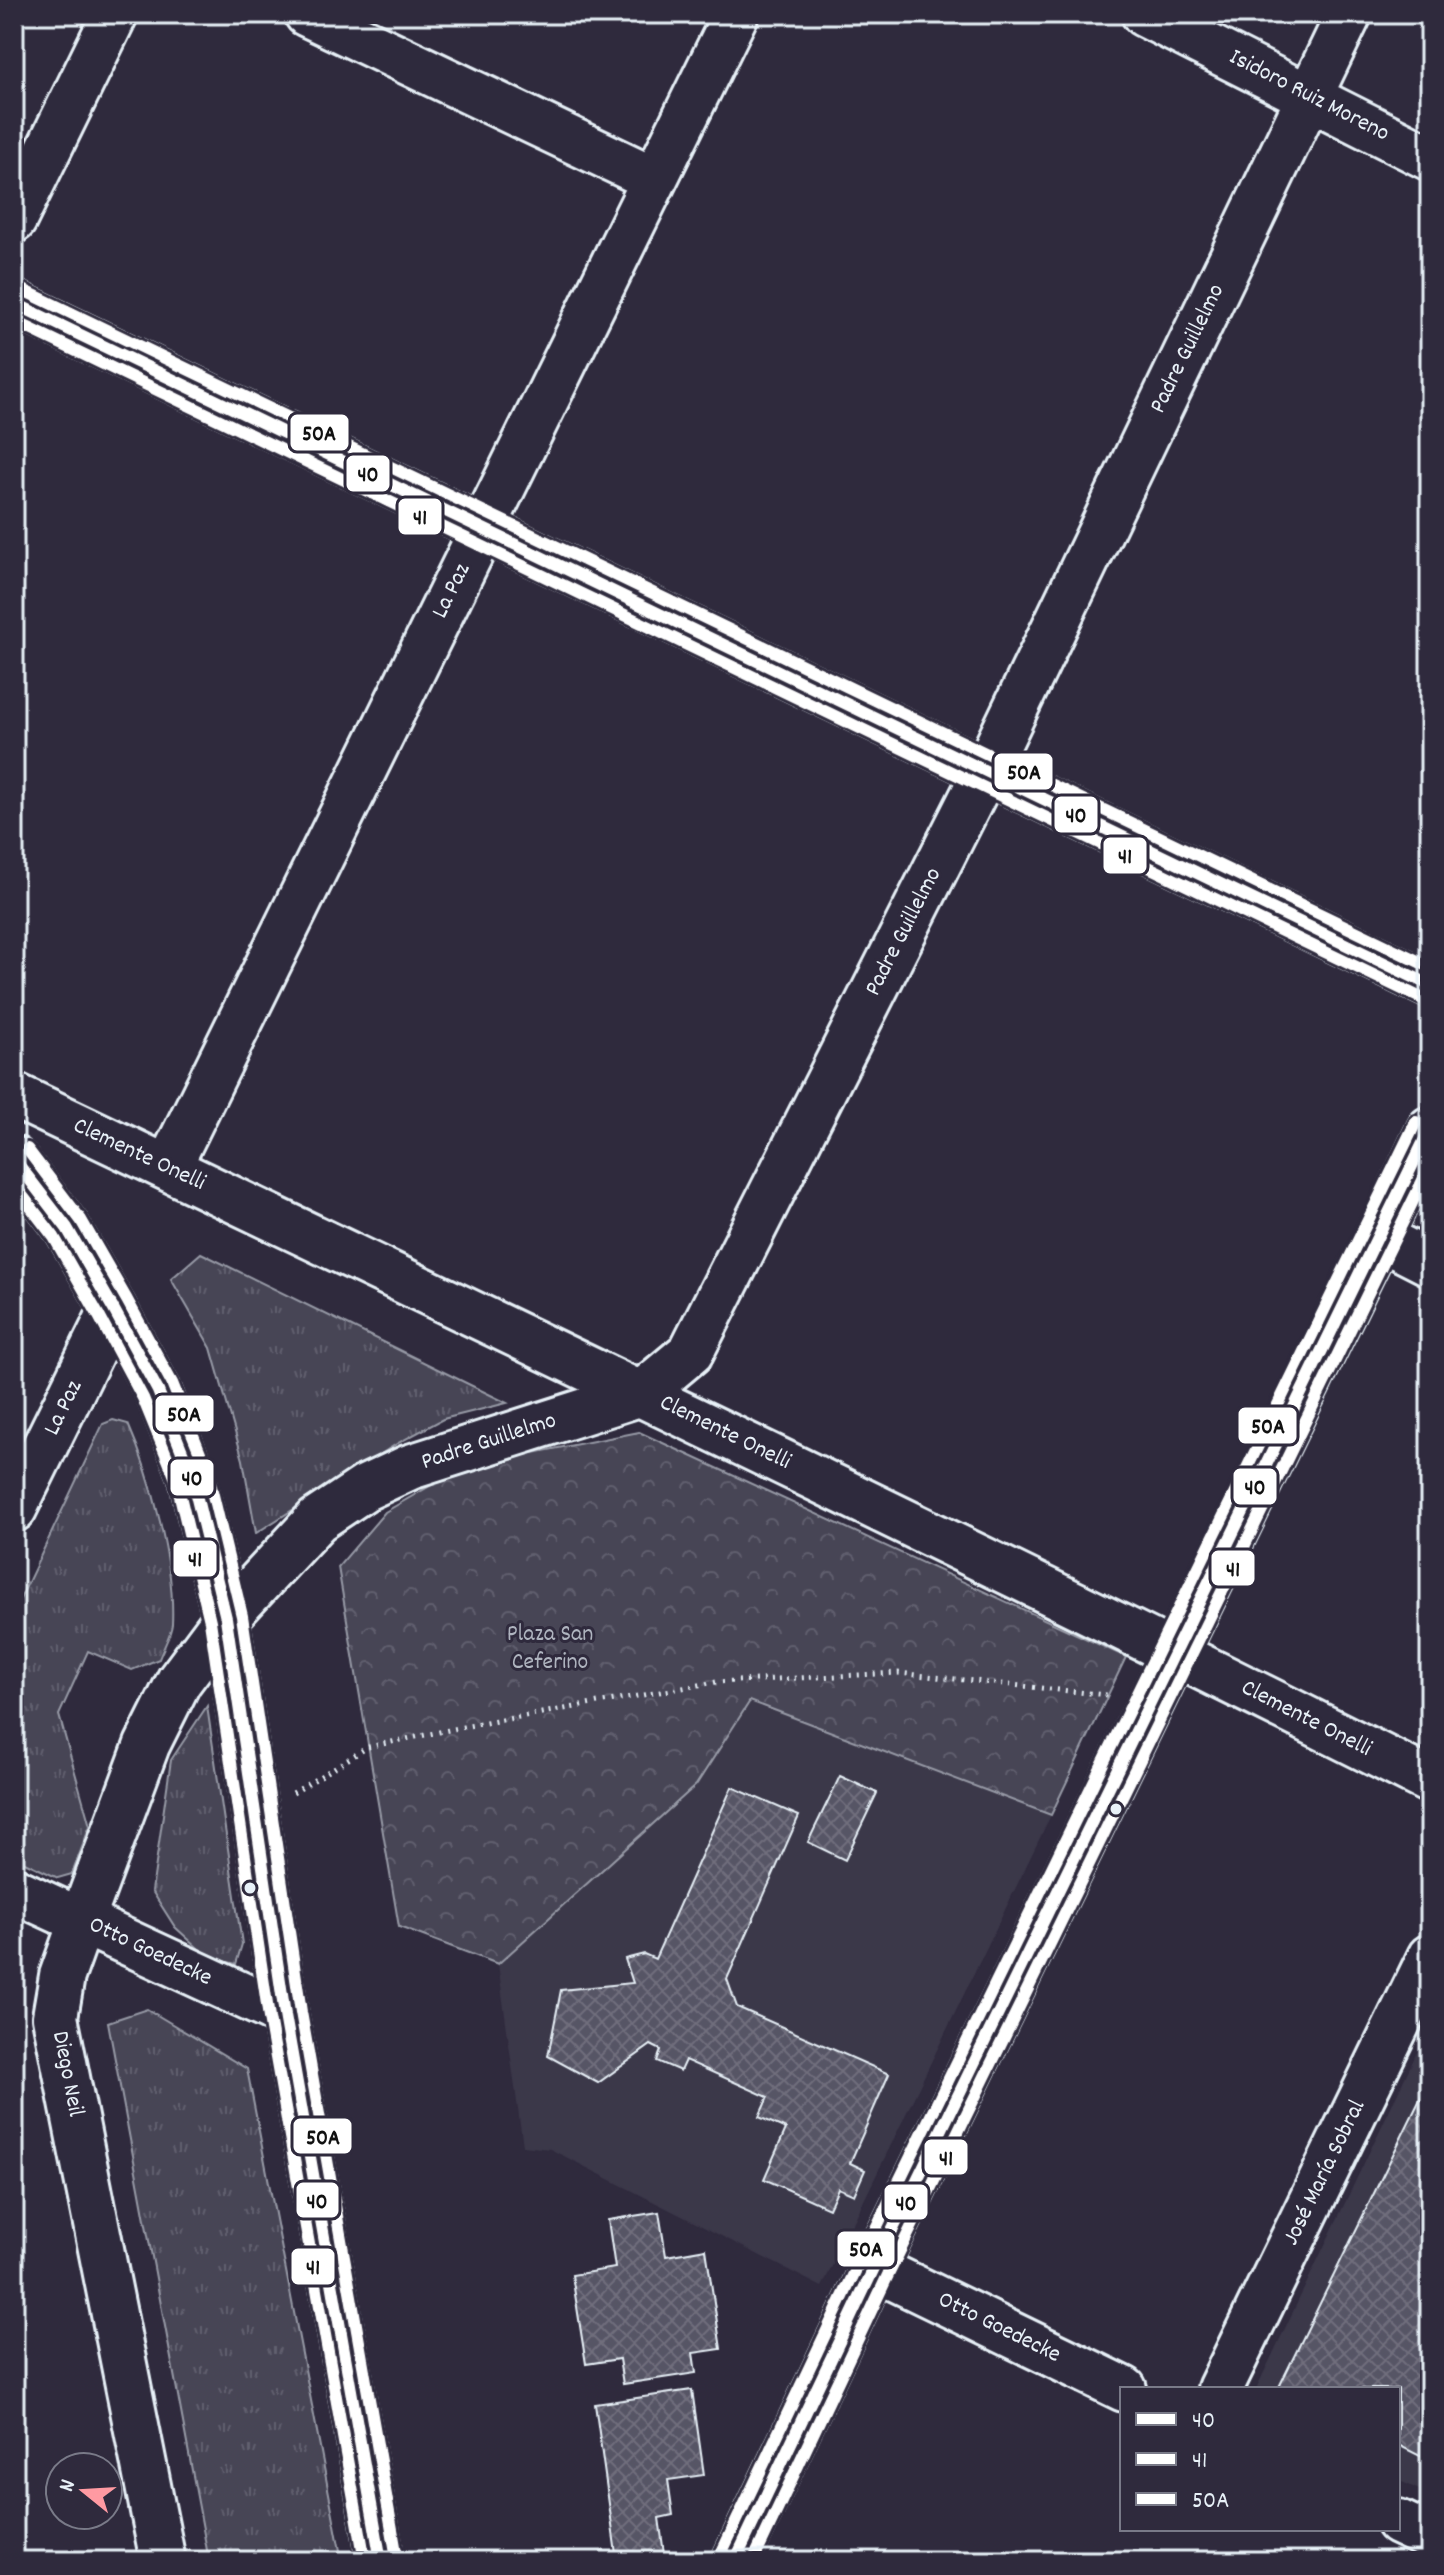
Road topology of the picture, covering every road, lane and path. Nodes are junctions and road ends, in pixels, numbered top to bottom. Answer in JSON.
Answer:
{"nodes":[{"id":1,"x":115,"y":14,"type":"edge"},
{"id":2,"x":307,"y":14,"type":"edge"},
{"id":3,"x":736,"y":14,"type":"edge"},
{"id":4,"x":1144,"y":14,"type":"edge"},
{"id":5,"x":1349,"y":14,"type":"edge"},
{"id":6,"x":1309,"y":95,"type":"junction"},
{"id":7,"x":1430,"y":158,"type":"edge"},
{"id":8,"x":654,"y":179,"type":"junction"},
{"id":9,"x":14,"y":220,"type":"edge"},
{"id":10,"x":14,"y":303,"type":"edge"},
{"id":11,"x":483,"y":530,"type":"junction"},
{"id":12,"x":985,"y":772,"type":"junction"},
{"id":13,"x":1430,"y":985,"type":"edge"},
{"id":14,"x":14,"y":1095,"type":"edge"},
{"id":15,"x":1430,"y":1129,"type":"edge"},
{"id":16,"x":14,"y":1159,"type":"edge"},
{"id":17,"x":168,"y":1168,"type":"junction"},
{"id":18,"x":1379,"y":1237,"type":"junction"},
{"id":19,"x":1430,"y":1263,"type":"edge"},
{"id":20,"x":113,"y":1308,"type":"junction"},
{"id":21,"x":642,"y":1393,"type":"junction"},
{"id":22,"x":14,"y":1509,"type":"edge"},
{"id":23,"x":226,"y":1618,"type":"junction"},
{"id":24,"x":1176,"y":1653,"type":"junction"},
{"id":25,"x":1153,"y":1700,"type":"junction"},
{"id":26,"x":1430,"y":1781,"type":"edge"},
{"id":27,"x":255,"y":1817,"type":"junction"},
{"id":28,"x":14,"y":1890,"type":"edge"},
{"id":29,"x":82,"y":1920,"type":"junction"},
{"id":30,"x":1430,"y":1957,"type":"edge"},
{"id":31,"x":285,"y":2015,"type":"junction"},
{"id":32,"x":874,"y":2268,"type":"junction"},
{"id":33,"x":1120,"y":2387,"type":"edge"},
{"id":34,"x":1221,"y":2387,"type":"edge"},
{"id":35,"x":1400,"y":2523,"type":"edge"},
{"id":36,"x":1430,"y":2537,"type":"edge"},
{"id":37,"x":163,"y":2561,"type":"edge"},
{"id":38,"x":381,"y":2561,"type":"edge"},
{"id":39,"x":735,"y":2561,"type":"edge"}],
"edges":[{"from":1,"to":9,"type":"street"},
{"from":2,"to":8,"type":"street"},
{"from":3,"to":8,"type":"street","name":"La Paz"},
{"from":4,"to":6,"type":"street","name":"Isidoro Ruiz Moreno"},
{"from":5,"to":6,"type":"street","name":"Padre Guillelmo"},
{"from":6,"to":7,"type":"street","name":"Isidoro Ruiz Moreno"},
{"from":6,"to":12,"type":"street","name":"Padre Guillelmo"},
{"from":8,"to":11,"type":"street","name":"La Paz"},
{"from":10,"to":11,"type":"street"},
{"from":11,"to":12,"type":"street"},
{"from":11,"to":17,"type":"street","name":"La Paz"},
{"from":12,"to":13,"type":"street"},
{"from":12,"to":21,"type":"street","name":"Padre Guillelmo"},
{"from":14,"to":17,"type":"street","name":"Clemente Onelli"},
{"from":15,"to":18,"type":"street"},
{"from":16,"to":20,"type":"street"},
{"from":17,"to":21,"type":"street","name":"Clemente Onelli"},
{"from":18,"to":19,"type":"street"},
{"from":18,"to":24,"type":"street"},
{"from":20,"to":22,"type":"street","name":"La Paz"},
{"from":20,"to":23,"type":"street"},
{"from":21,"to":23,"type":"street","name":"Padre Guillelmo"},
{"from":21,"to":24,"type":"street","name":"Clemente Onelli"},
{"from":23,"to":27,"type":"street"},
{"from":23,"to":29,"type":"street","name":"Diego Neil"},
{"from":24,"to":25,"type":"street"},
{"from":24,"to":26,"type":"street","name":"Clemente Onelli"},
{"from":25,"to":27,"type":"path"},
{"from":25,"to":32,"type":"street"},
{"from":27,"to":31,"type":"street"},
{"from":28,"to":29,"type":"street","name":"Otto Goedecke"},
{"from":29,"to":31,"type":"street","name":"Otto Goedecke"},
{"from":29,"to":37,"type":"street","name":"Diego Neil"},
{"from":30,"to":34,"type":"street","name":"José María Sobral"},
{"from":31,"to":38,"type":"street"},
{"from":32,"to":33,"type":"street","name":"Otto Goedecke"},
{"from":32,"to":39,"type":"street"},
{"from":35,"to":36,"type":"street"}]}
